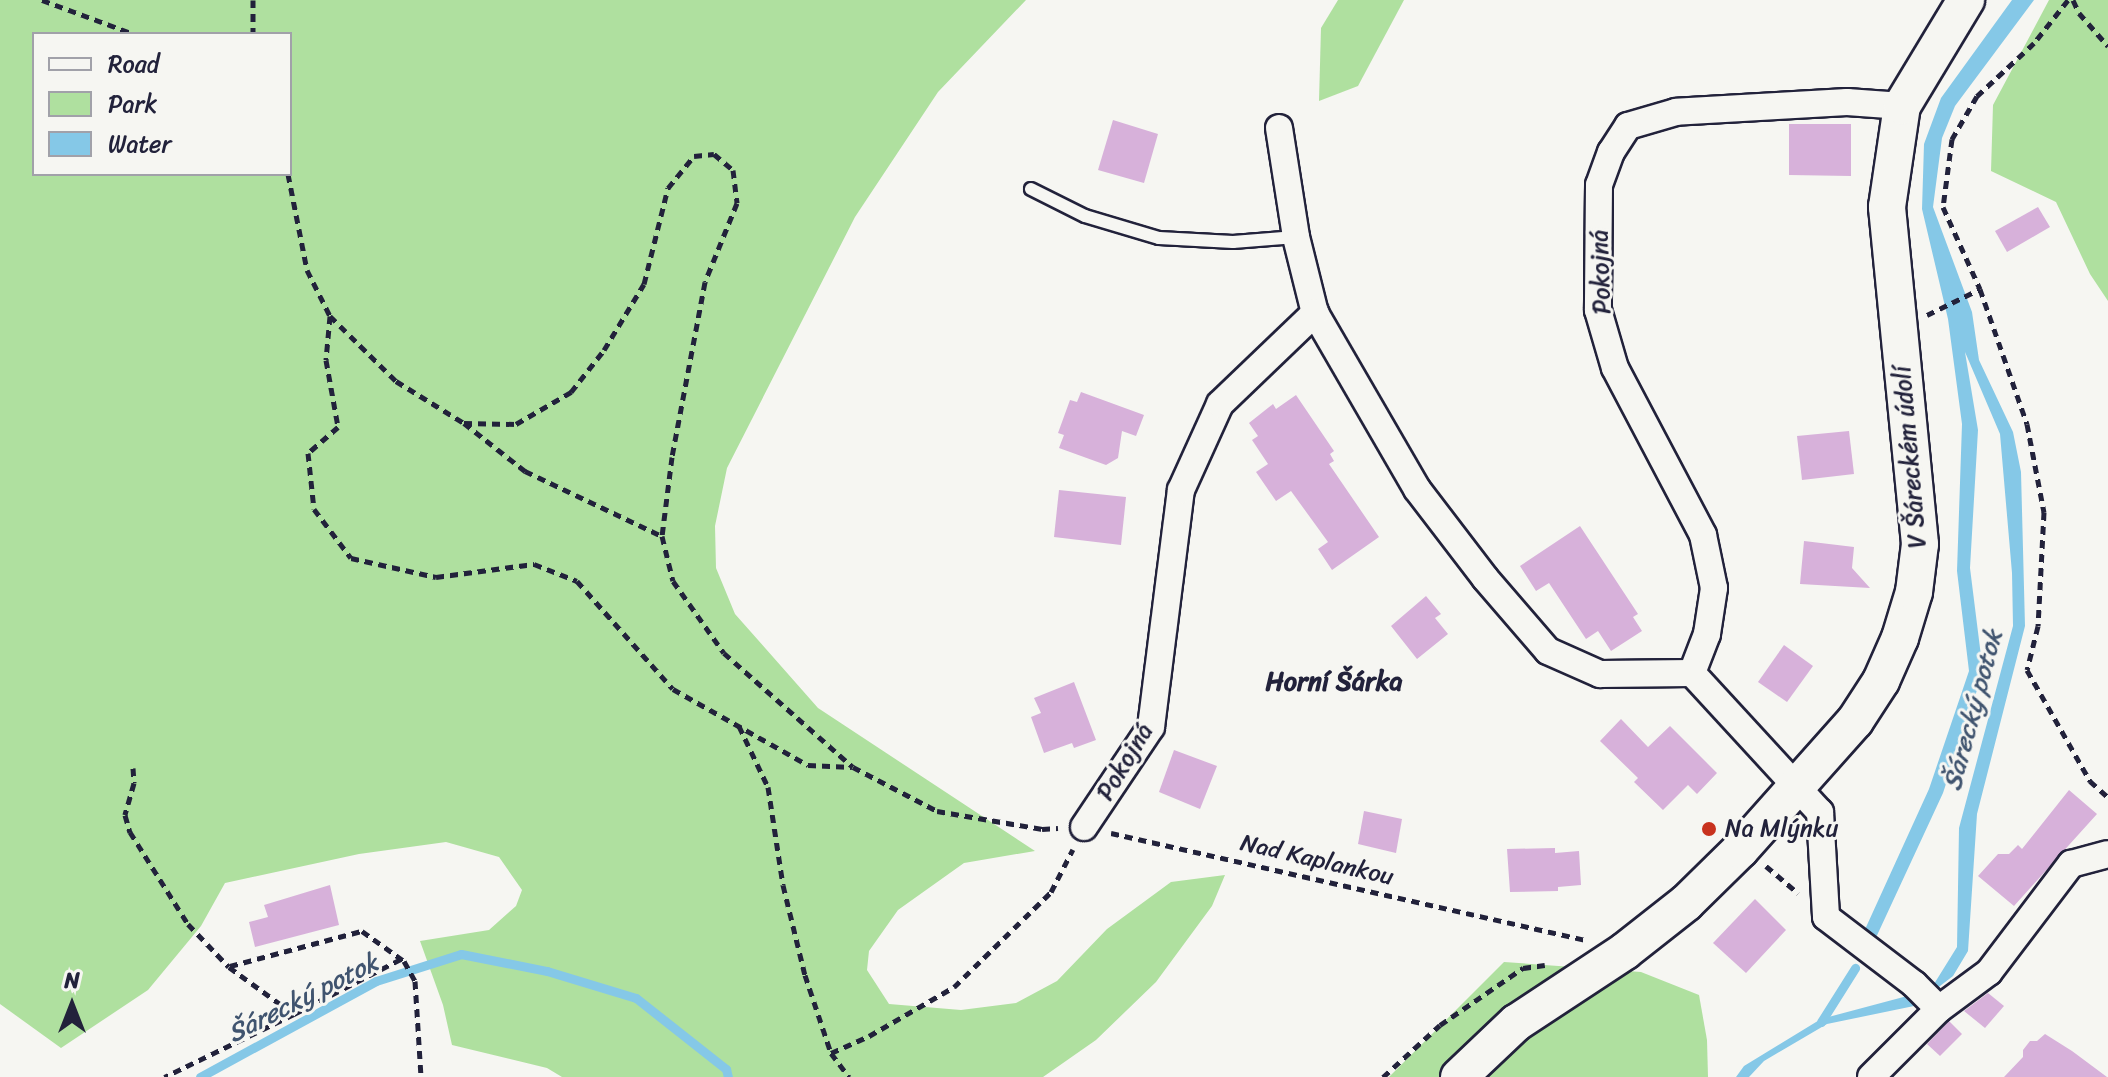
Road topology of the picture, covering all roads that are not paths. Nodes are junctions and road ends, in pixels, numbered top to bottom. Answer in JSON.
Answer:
{"nodes":[{"id":1,"x":1966,"y":0,"type":"edge"},
{"id":2,"x":1902,"y":106,"type":"junction"},
{"id":3,"x":1279,"y":128,"type":"dead end"},
{"id":4,"x":1031,"y":189,"type":"dead end"},
{"id":5,"x":1296,"y":237,"type":"junction"},
{"id":6,"x":1315,"y":313,"type":"junction"},
{"id":7,"x":1692,"y":673,"type":"junction"},
{"id":8,"x":1795,"y":784,"type":"junction"},
{"id":9,"x":1084,"y":827,"type":"road end"},
{"id":10,"x":2108,"y":854,"type":"edge"},
{"id":11,"x":1928,"y":998,"type":"junction"},
{"id":12,"x":1459,"y":1077,"type":"edge"},
{"id":13,"x":1871,"y":1077,"type":"edge"}],
"edges":[{"from":1,"to":2,"type":"street","name":"V Šáreckém údolí"},
{"from":2,"to":7,"type":"street","name":"Pokojná"},
{"from":2,"to":8,"type":"street","name":"V Šáreckém údolí"},
{"from":3,"to":5,"type":"street"},
{"from":4,"to":5,"type":"lane"},
{"from":5,"to":6,"type":"street"},
{"from":6,"to":7,"type":"street"},
{"from":6,"to":9,"type":"street","name":"Pokojná"},
{"from":7,"to":8,"type":"street"},
{"from":8,"to":11,"type":"street"},
{"from":8,"to":12,"type":"street","name":"V Šáreckém údolí"},
{"from":10,"to":11,"type":"street"},
{"from":11,"to":13,"type":"street"}]}
